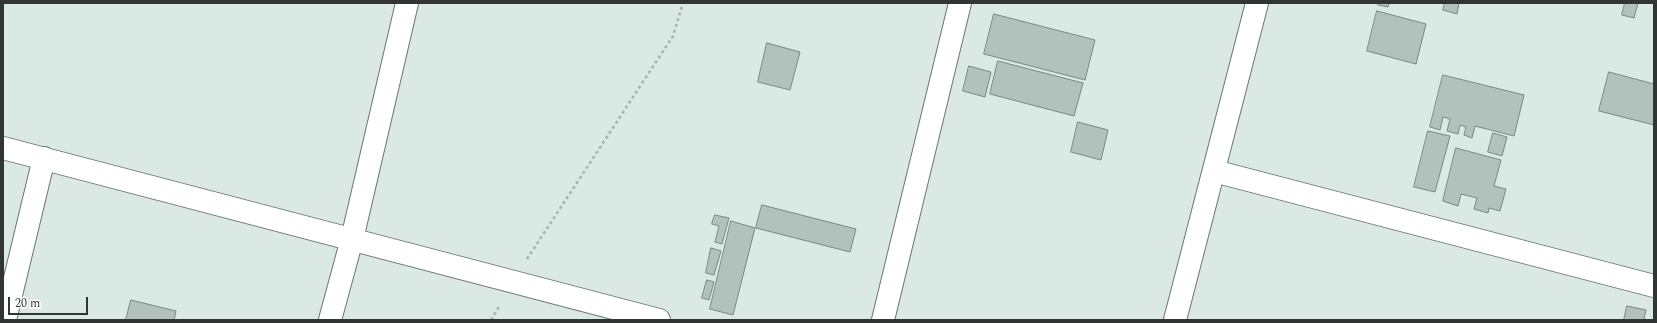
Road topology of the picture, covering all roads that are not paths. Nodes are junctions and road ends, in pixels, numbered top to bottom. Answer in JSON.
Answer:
{"nodes":[{"id":1,"x":407,"y":3,"type":"edge"},
{"id":2,"x":960,"y":3,"type":"edge"},
{"id":3,"x":1257,"y":3,"type":"edge"},
{"id":4,"x":3,"y":148,"type":"edge"},
{"id":5,"x":44,"y":158,"type":"junction"},
{"id":6,"x":1214,"y":171,"type":"junction"},
{"id":7,"x":352,"y":239,"type":"junction"},
{"id":8,"x":1654,"y":286,"type":"edge"},
{"id":9,"x":5,"y":320,"type":"edge"},
{"id":10,"x":330,"y":320,"type":"edge"},
{"id":11,"x":659,"y":320,"type":"edge"},
{"id":12,"x":883,"y":320,"type":"edge"},
{"id":13,"x":1175,"y":320,"type":"edge"}],
"edges":[{"from":1,"to":7,"type":"street"},
{"from":2,"to":12,"type":"street"},
{"from":3,"to":6,"type":"street"},
{"from":4,"to":5,"type":"street"},
{"from":5,"to":7,"type":"street"},
{"from":5,"to":9,"type":"street"},
{"from":6,"to":8,"type":"street"},
{"from":6,"to":13,"type":"street"},
{"from":7,"to":10,"type":"street"},
{"from":7,"to":11,"type":"street"}]}
